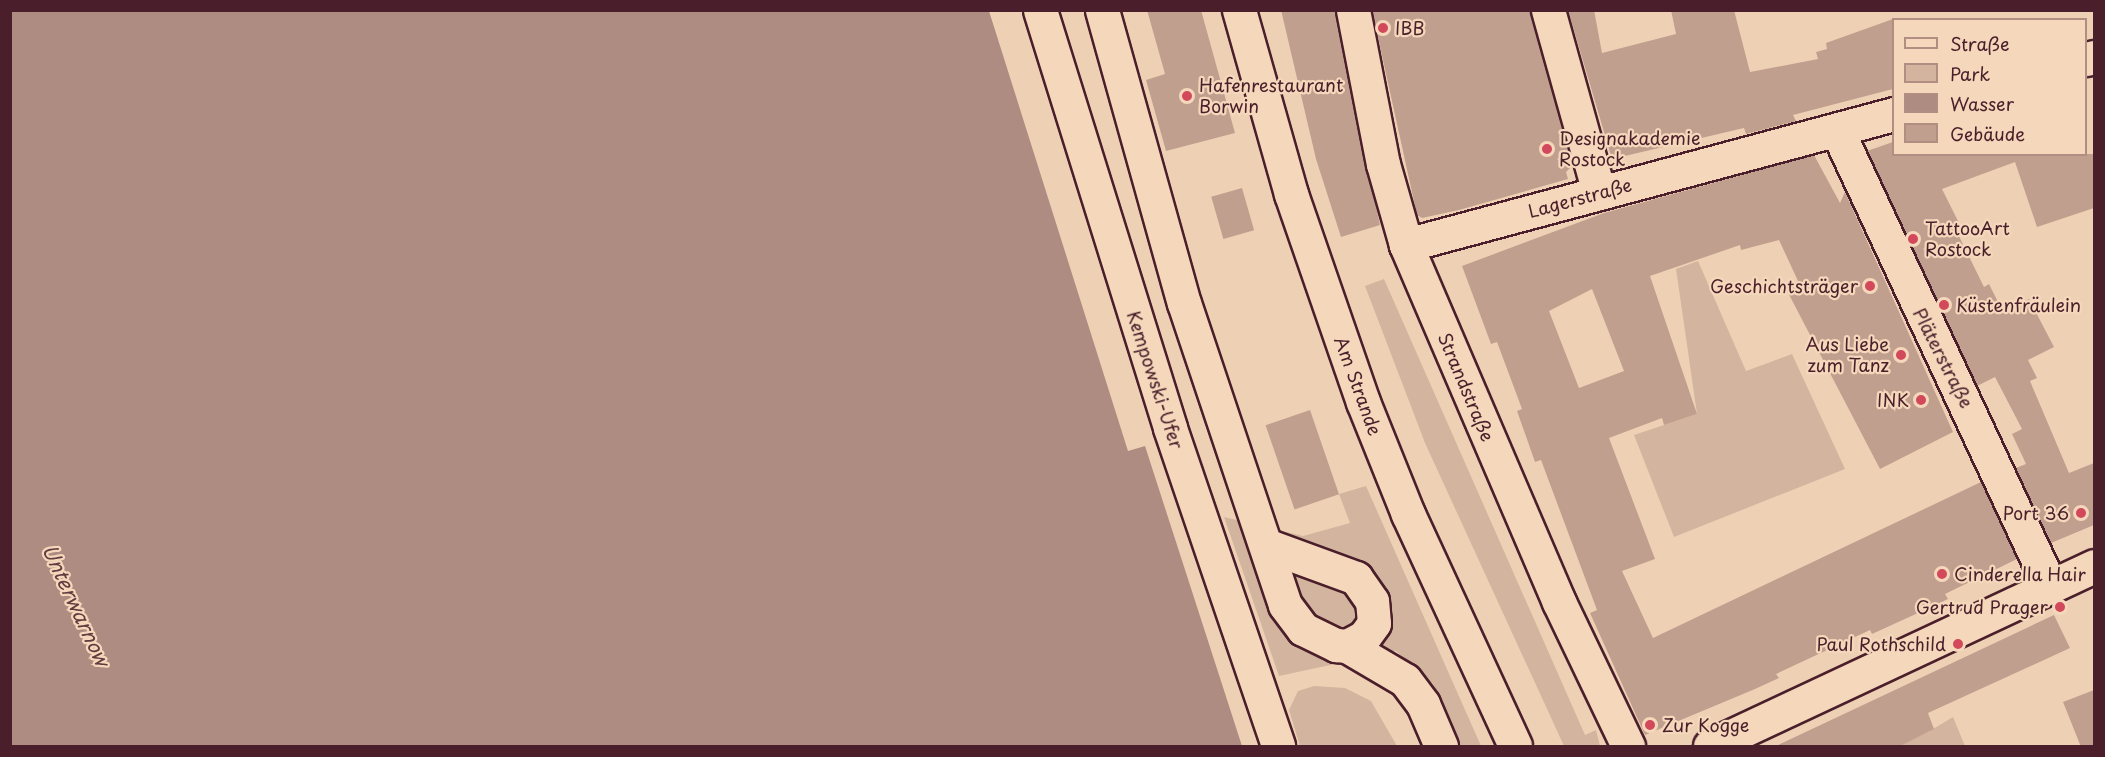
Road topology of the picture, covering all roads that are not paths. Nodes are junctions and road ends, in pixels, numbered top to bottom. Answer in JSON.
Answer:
{"nodes":[{"id":1,"x":1040,"y":10,"type":"edge"},
{"id":2,"x":1102,"y":10,"type":"edge"},
{"id":3,"x":1239,"y":10,"type":"edge"},
{"id":4,"x":1353,"y":10,"type":"edge"},
{"id":5,"x":1548,"y":10,"type":"edge"},
{"id":6,"x":1892,"y":114,"type":"edge"},
{"id":7,"x":1837,"y":130,"type":"junction"},
{"id":8,"x":1599,"y":193,"type":"junction"},
{"id":9,"x":1406,"y":245,"type":"junction"},
{"id":10,"x":1266,"y":544,"type":"junction"},
{"id":11,"x":2091,"y":577,"type":"edge"},
{"id":12,"x":2050,"y":586,"type":"junction"},
{"id":13,"x":1347,"y":646,"type":"junction"},
{"id":14,"x":1278,"y":747,"type":"edge"},
{"id":15,"x":1441,"y":747,"type":"edge"},
{"id":16,"x":1515,"y":747,"type":"edge"},
{"id":17,"x":1628,"y":747,"type":"edge"},
{"id":18,"x":1710,"y":747,"type":"edge"}],
"edges":[{"from":1,"to":14,"type":"street","name":"Kempowski-Ufer"},
{"from":2,"to":10,"type":"street"},
{"from":3,"to":16,"type":"street","name":"Am Strande"},
{"from":4,"to":9,"type":"street","name":"Strandstraße"},
{"from":5,"to":8,"type":"street"},
{"from":6,"to":7,"type":"street","name":"Lagerstraße"},
{"from":7,"to":8,"type":"street","name":"Lagerstraße"},
{"from":7,"to":12,"type":"street","name":"Pläterstraße"},
{"from":8,"to":9,"type":"street","name":"Lagerstraße"},
{"from":9,"to":17,"type":"street","name":"Strandstraße"},
{"from":10,"to":13,"type":"street"},
{"from":10,"to":13,"type":"street"},
{"from":11,"to":12,"type":"street"},
{"from":12,"to":18,"type":"street"},
{"from":13,"to":15,"type":"street"}]}
